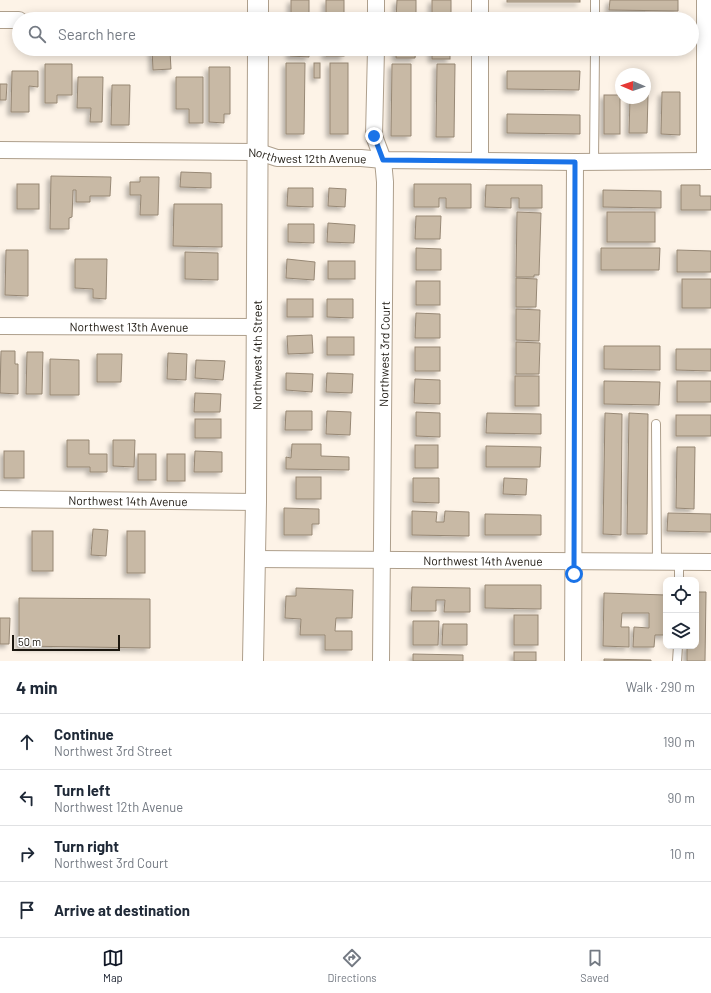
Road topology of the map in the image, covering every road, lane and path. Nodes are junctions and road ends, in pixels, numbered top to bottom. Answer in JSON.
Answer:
{"nodes":[{"id":1,"x":258,"y":0,"type":"edge"},
{"id":2,"x":376,"y":0,"type":"edge"},
{"id":3,"x":480,"y":0,"type":"edge"},
{"id":4,"x":595,"y":0,"type":"edge"},
{"id":5,"x":705,"y":0,"type":"edge"},
{"id":6,"x":258,"y":12,"type":"edge"},
{"id":7,"x":376,"y":12,"type":"edge"},
{"id":8,"x":480,"y":12,"type":"edge"},
{"id":9,"x":595,"y":12,"type":"edge"},
{"id":10,"x":0,"y":20,"type":"edge"},
{"id":11,"x":12,"y":20,"type":"edge"},
{"id":12,"x":258,"y":56,"type":"edge"},
{"id":13,"x":376,"y":56,"type":"edge"},
{"id":14,"x":480,"y":56,"type":"edge"},
{"id":15,"x":595,"y":56,"type":"edge"},
{"id":16,"x":0,"y":150,"type":"edge"},
{"id":17,"x":259,"y":152,"type":"junction"},
{"id":18,"x":383,"y":160,"type":"junction"},
{"id":19,"x":480,"y":161,"type":"junction"},
{"id":20,"x":708,"y":161,"type":"edge"},
{"id":21,"x":575,"y":162,"type":"junction"},
{"id":22,"x":594,"y":162,"type":"junction"},
{"id":23,"x":0,"y":326,"type":"edge"},
{"id":24,"x":257,"y":327,"type":"junction"},
{"id":25,"x":656,"y":424,"type":"dead end"},
{"id":26,"x":0,"y":499,"type":"edge"},
{"id":27,"x":256,"y":502,"type":"junction"},
{"id":28,"x":255,"y":559,"type":"junction"},
{"id":29,"x":381,"y":559,"type":"junction"},
{"id":30,"x":574,"y":561,"type":"junction"},
{"id":31,"x":657,"y":562,"type":"junction"},
{"id":32,"x":679,"y":562,"type":"junction"},
{"id":33,"x":711,"y":562,"type":"edge"},
{"id":34,"x":679,"y":577,"type":"edge"},
{"id":35,"x":678,"y":649,"type":"edge"},
{"id":36,"x":253,"y":661,"type":"edge"},
{"id":37,"x":381,"y":661,"type":"edge"},
{"id":38,"x":573,"y":661,"type":"edge"},
{"id":39,"x":678,"y":661,"type":"edge"}],
"edges":[{"from":1,"to":6,"type":"street"},
{"from":2,"to":7,"type":"street"},
{"from":3,"to":8,"type":"street"},
{"from":4,"to":9,"type":"lane"},
{"from":5,"to":20,"type":"street"},
{"from":10,"to":11,"type":"street"},
{"from":12,"to":17,"type":"street","name":"Northwest 4th Street"},
{"from":13,"to":18,"type":"street","name":"Northwest 3rd Court"},
{"from":14,"to":19,"type":"street"},
{"from":15,"to":22,"type":"lane"},
{"from":16,"to":17,"type":"street","name":"Northwest 12th Avenue"},
{"from":17,"to":18,"type":"street","name":"Northwest 12th Avenue"},
{"from":17,"to":24,"type":"street","name":"Northwest 4th Street"},
{"from":18,"to":19,"type":"street","name":"Northwest 12th Avenue"},
{"from":18,"to":29,"type":"street","name":"Northwest 3rd Court"},
{"from":19,"to":21,"type":"street","name":"Northwest 12th Avenue"},
{"from":20,"to":22,"type":"street","name":"Northwest 12th Avenue"},
{"from":21,"to":22,"type":"street","name":"Northwest 12th Avenue"},
{"from":21,"to":30,"type":"street"},
{"from":23,"to":24,"type":"street","name":"Northwest 13th Avenue"},
{"from":24,"to":27,"type":"street","name":"Northwest 4th Street"},
{"from":25,"to":31,"type":"lane"},
{"from":26,"to":27,"type":"street","name":"Northwest 14th Avenue"},
{"from":27,"to":28,"type":"street","name":"Northwest 4th Street"},
{"from":28,"to":29,"type":"street","name":"Northwest 14th Avenue"},
{"from":28,"to":36,"type":"street","name":"Northwest 4th Street"},
{"from":29,"to":30,"type":"street","name":"Northwest 14th Avenue"},
{"from":29,"to":37,"type":"street","name":"Northwest 3rd Court"},
{"from":30,"to":31,"type":"street","name":"Northwest 14th Avenue"},
{"from":30,"to":38,"type":"street"},
{"from":31,"to":32,"type":"street","name":"Northwest 14th Avenue"},
{"from":32,"to":33,"type":"street","name":"Northwest 14th Avenue"},
{"from":32,"to":34,"type":"lane"},
{"from":35,"to":39,"type":"lane"}]}
